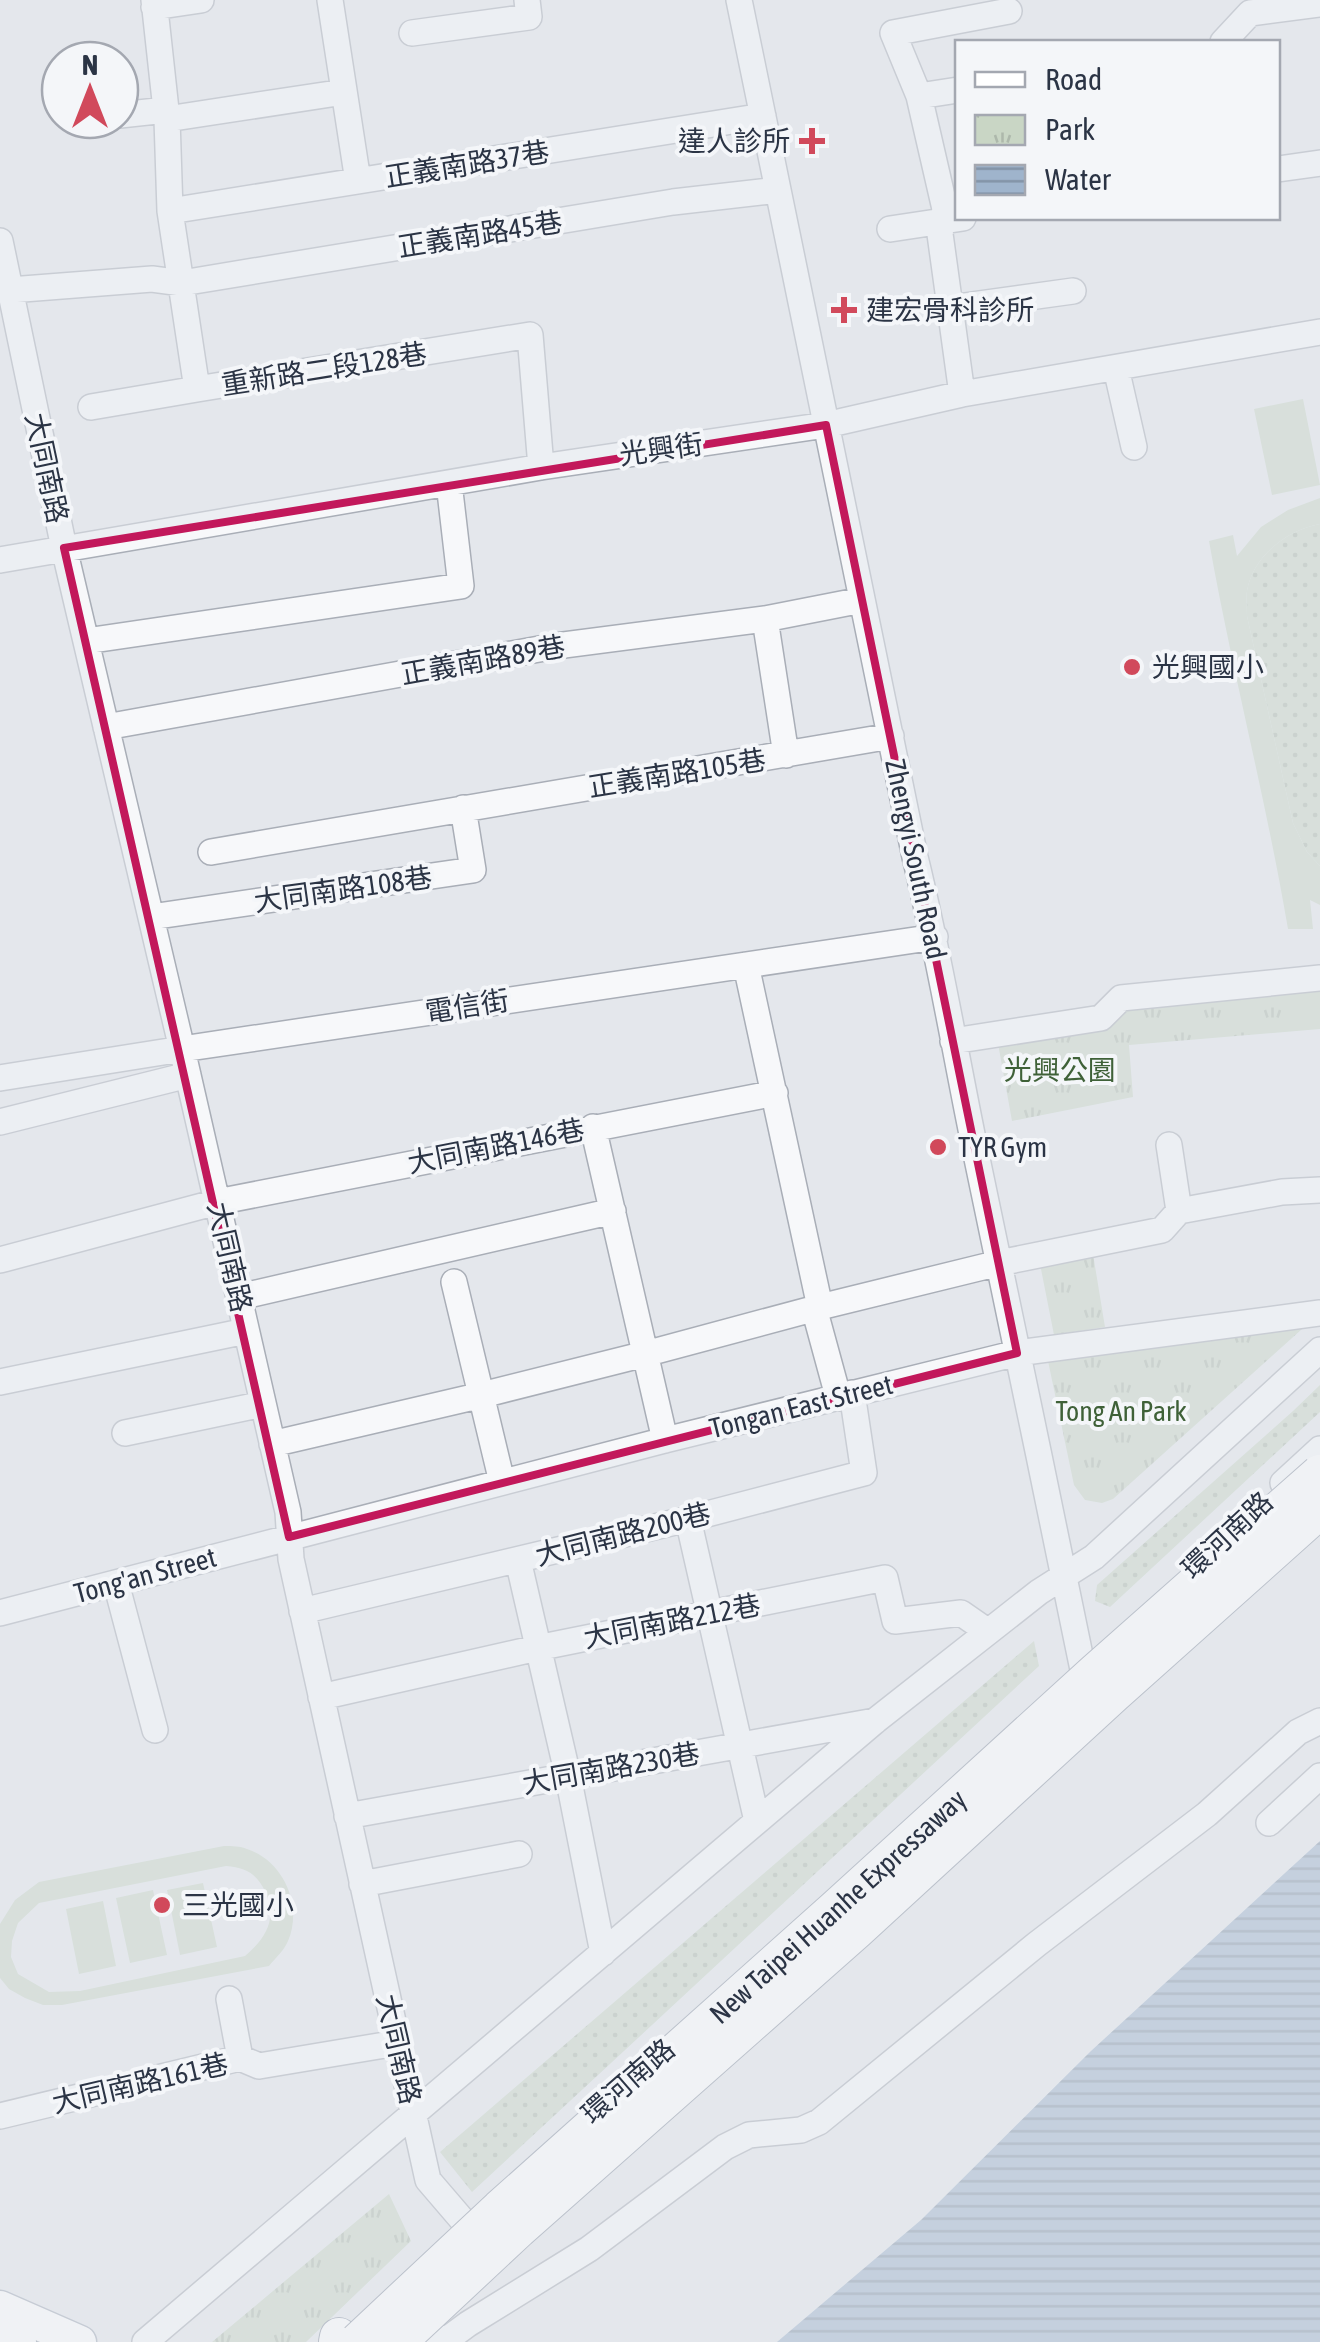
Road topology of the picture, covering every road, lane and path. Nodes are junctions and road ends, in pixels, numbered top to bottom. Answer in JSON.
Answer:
{"nodes":[{"id":1,"x":201,"y":0,"type":"edge"},
{"id":2,"x":330,"y":0,"type":"edge"},
{"id":3,"x":527,"y":0,"type":"edge"},
{"id":4,"x":739,"y":0,"type":"edge"},
{"id":5,"x":154,"y":4,"type":"edge"},
{"id":6,"x":1320,"y":4,"type":"edge"},
{"id":7,"x":1009,"y":11,"type":"dead end"},
{"id":8,"x":412,"y":33,"type":"dead end"},
{"id":9,"x":1225,"y":40,"type":"edge"},
{"id":10,"x":955,"y":90,"type":"edge"},
{"id":11,"x":344,"y":92,"type":"junction"},
{"id":12,"x":919,"y":96,"type":"junction"},
{"id":13,"x":140,"y":115,"type":"edge"},
{"id":14,"x":166,"y":115,"type":"junction"},
{"id":15,"x":763,"y":116,"type":"junction"},
{"id":16,"x":1320,"y":162,"type":"edge"},
{"id":17,"x":1280,"y":169,"type":"edge"},
{"id":18,"x":358,"y":182,"type":"junction"},
{"id":19,"x":778,"y":190,"type":"junction"},
{"id":20,"x":170,"y":212,"type":"junction"},
{"id":21,"x":953,"y":219,"type":"edge"},
{"id":22,"x":890,"y":229,"type":"dead end"},
{"id":23,"x":0,"y":241,"type":"edge"},
{"id":24,"x":182,"y":283,"type":"junction"},
{"id":25,"x":10,"y":290,"type":"junction"},
{"id":26,"x":1073,"y":291,"type":"dead end"},
{"id":27,"x":950,"y":308,"type":"junction"},
{"id":28,"x":1320,"y":332,"type":"edge"},
{"id":29,"x":1116,"y":368,"type":"junction"},
{"id":30,"x":197,"y":389,"type":"junction"},
{"id":31,"x":962,"y":394,"type":"junction"},
{"id":32,"x":91,"y":407,"type":"dead end"},
{"id":33,"x":826,"y":425,"type":"junction"},
{"id":34,"x":1134,"y":448,"type":"dead end"},
{"id":35,"x":541,"y":466,"type":"junction"},
{"id":36,"x":449,"y":482,"type":"junction"},
{"id":37,"x":64,"y":548,"type":"junction"},
{"id":38,"x":0,"y":560,"type":"edge"},
{"id":39,"x":862,"y":600,"type":"junction"},
{"id":40,"x":764,"y":619,"type":"junction"},
{"id":41,"x":86,"y":642,"type":"junction"},
{"id":42,"x":106,"y":727,"type":"junction"},
{"id":43,"x":890,"y":736,"type":"junction"},
{"id":44,"x":786,"y":754,"type":"junction"},
{"id":45,"x":463,"y":808,"type":"junction"},
{"id":46,"x":211,"y":852,"type":"dead end"},
{"id":47,"x":151,"y":917,"type":"junction"},
{"id":48,"x":935,"y":937,"type":"junction"},
{"id":49,"x":746,"y":965,"type":"junction"},
{"id":50,"x":1320,"y":978,"type":"edge"},
{"id":51,"x":953,"y":1040,"type":"junction"},
{"id":52,"x":182,"y":1049,"type":"junction"},
{"id":53,"x":188,"y":1075,"type":"junction"},
{"id":54,"x":0,"y":1078,"type":"edge"},
{"id":55,"x":774,"y":1092,"type":"junction"},
{"id":56,"x":0,"y":1122,"type":"edge"},
{"id":57,"x":593,"y":1127,"type":"junction"},
{"id":58,"x":1169,"y":1144,"type":"dead end"},
{"id":59,"x":1320,"y":1190,"type":"edge"},
{"id":60,"x":217,"y":1202,"type":"junction"},
{"id":61,"x":613,"y":1211,"type":"junction"},
{"id":62,"x":1180,"y":1211,"type":"junction"},
{"id":63,"x":0,"y":1260,"type":"edge"},
{"id":64,"x":998,"y":1263,"type":"junction"},
{"id":65,"x":454,"y":1282,"type":"dead end"},
{"id":66,"x":239,"y":1297,"type":"junction"},
{"id":67,"x":817,"y":1308,"type":"junction"},
{"id":68,"x":1320,"y":1313,"type":"edge"},
{"id":69,"x":246,"y":1331,"type":"junction"},
{"id":70,"x":1320,"y":1350,"type":"edge"},
{"id":71,"x":1017,"y":1353,"type":"junction"},
{"id":72,"x":645,"y":1354,"type":"junction"},
{"id":73,"x":0,"y":1382,"type":"edge"},
{"id":74,"x":845,"y":1394,"type":"junction"},
{"id":75,"x":482,"y":1395,"type":"junction"},
{"id":76,"x":263,"y":1404,"type":"junction"},
{"id":77,"x":125,"y":1432,"type":"dead end"},
{"id":78,"x":665,"y":1440,"type":"junction"},
{"id":79,"x":272,"y":1444,"type":"junction"},
{"id":80,"x":1320,"y":1449,"type":"edge"},
{"id":81,"x":1320,"y":1474,"type":"edge"},
{"id":82,"x":502,"y":1482,"type":"junction"},
{"id":83,"x":1320,"y":1512,"type":"edge"},
{"id":84,"x":688,"y":1519,"type":"junction"},
{"id":85,"x":289,"y":1537,"type":"junction"},
{"id":86,"x":518,"y":1560,"type":"junction"},
{"id":87,"x":1063,"y":1576,"type":"junction"},
{"id":88,"x":116,"y":1583,"type":"junction"},
{"id":89,"x":302,"y":1610,"type":"junction"},
{"id":90,"x":0,"y":1612,"type":"edge"},
{"id":91,"x":709,"y":1614,"type":"junction"},
{"id":92,"x":987,"y":1632,"type":"junction"},
{"id":93,"x":537,"y":1648,"type":"junction"},
{"id":94,"x":1082,"y":1668,"type":"junction"},
{"id":95,"x":321,"y":1697,"type":"junction"},
{"id":96,"x":1092,"y":1718,"type":"junction"},
{"id":97,"x":1319,"y":1719,"type":"edge"},
{"id":98,"x":876,"y":1721,"type":"junction"},
{"id":99,"x":156,"y":1730,"type":"dead end"},
{"id":100,"x":740,"y":1746,"type":"junction"},
{"id":101,"x":568,"y":1776,"type":"junction"},
{"id":102,"x":1320,"y":1776,"type":"edge"},
{"id":103,"x":347,"y":1816,"type":"junction"},
{"id":104,"x":757,"y":1822,"type":"junction"},
{"id":105,"x":1269,"y":1823,"type":"dead end"},
{"id":106,"x":519,"y":1854,"type":"dead end"},
{"id":107,"x":362,"y":1884,"type":"junction"},
{"id":108,"x":603,"y":1953,"type":"junction"},
{"id":109,"x":229,"y":1999,"type":"dead end"},
{"id":110,"x":398,"y":2043,"type":"junction"},
{"id":111,"x":240,"y":2058,"type":"junction"},
{"id":112,"x":413,"y":2114,"type":"junction"},
{"id":113,"x":0,"y":2116,"type":"edge"},
{"id":114,"x":464,"y":2222,"type":"junction"},
{"id":115,"x":492,"y":2254,"type":"junction"},
{"id":116,"x":0,"y":2293,"type":"edge"},
{"id":117,"x":0,"y":2307,"type":"edge"},
{"id":118,"x":0,"y":2332,"type":"edge"},
{"id":119,"x":341,"y":2341,"type":"edge"},
{"id":120,"x":401,"y":2341,"type":"edge"},
{"id":121,"x":17,"y":2342,"type":"edge"},
{"id":122,"x":29,"y":2342,"type":"edge"},
{"id":123,"x":80,"y":2342,"type":"edge"},
{"id":124,"x":98,"y":2342,"type":"edge"},
{"id":125,"x":145,"y":2342,"type":"edge"}],
"edges":[{"from":1,"to":5,"type":"street"},
{"from":2,"to":11,"type":"street"},
{"from":3,"to":8,"type":"street"},
{"from":4,"to":15,"type":"street","name":"Zhengyi South Road"},
{"from":5,"to":14,"type":"street","name":"重新路二段128巷"},
{"from":6,"to":9,"type":"street"},
{"from":7,"to":12,"type":"street"},
{"from":10,"to":12,"type":"street"},
{"from":11,"to":14,"type":"street"},
{"from":11,"to":18,"type":"street"},
{"from":12,"to":21,"type":"street"},
{"from":13,"to":14,"type":"street"},
{"from":14,"to":20,"type":"street","name":"重新路二段128巷"},
{"from":15,"to":18,"type":"street","name":"正義南路37巷"},
{"from":15,"to":19,"type":"street","name":"Zhengyi South Road"},
{"from":16,"to":17,"type":"street"},
{"from":18,"to":20,"type":"street","name":"正義南路37巷"},
{"from":19,"to":24,"type":"street","name":"正義南路45巷"},
{"from":19,"to":33,"type":"street","name":"Zhengyi South Road"},
{"from":20,"to":24,"type":"street","name":"重新路二段128巷"},
{"from":21,"to":22,"type":"street"},
{"from":21,"to":27,"type":"street"},
{"from":23,"to":25,"type":"street","name":"大同南路"},
{"from":24,"to":25,"type":"street","name":"正義南路45巷"},
{"from":24,"to":30,"type":"street","name":"重新路二段128巷"},
{"from":25,"to":37,"type":"street","name":"大同南路"},
{"from":26,"to":27,"type":"street"},
{"from":27,"to":31,"type":"street"},
{"from":28,"to":29,"type":"street","name":"光興街"},
{"from":29,"to":31,"type":"street","name":"光興街"},
{"from":29,"to":34,"type":"street"},
{"from":30,"to":32,"type":"street"},
{"from":30,"to":35,"type":"street","name":"重新路二段128巷"},
{"from":31,"to":33,"type":"street","name":"光興街"},
{"from":33,"to":35,"type":"street","name":"光興街"},
{"from":33,"to":39,"type":"street","name":"Zhengyi South Road"},
{"from":35,"to":36,"type":"street","name":"光興街"},
{"from":36,"to":37,"type":"street","name":"光興街"},
{"from":36,"to":41,"type":"street"},
{"from":37,"to":38,"type":"street","name":"光興街"},
{"from":37,"to":41,"type":"street","name":"大同南路"},
{"from":39,"to":40,"type":"street","name":"正義南路89巷"},
{"from":39,"to":43,"type":"street","name":"Zhengyi South Road"},
{"from":40,"to":42,"type":"street","name":"正義南路89巷"},
{"from":40,"to":44,"type":"street"},
{"from":41,"to":42,"type":"street","name":"大同南路"},
{"from":42,"to":47,"type":"street","name":"大同南路"},
{"from":43,"to":44,"type":"street","name":"正義南路105巷"},
{"from":43,"to":48,"type":"street","name":"Zhengyi South Road"},
{"from":44,"to":45,"type":"street","name":"正義南路105巷"},
{"from":45,"to":46,"type":"street","name":"正義南路105巷"},
{"from":45,"to":47,"type":"street","name":"大同南路108巷"},
{"from":47,"to":52,"type":"street","name":"大同南路"},
{"from":48,"to":49,"type":"street","name":"電信街"},
{"from":48,"to":51,"type":"street","name":"Zhengyi South Road"},
{"from":49,"to":52,"type":"street","name":"電信街"},
{"from":49,"to":55,"type":"street"},
{"from":50,"to":51,"type":"street"},
{"from":51,"to":64,"type":"street","name":"Zhengyi South Road"},
{"from":52,"to":53,"type":"street","name":"大同南路"},
{"from":52,"to":54,"type":"street","name":"電信街"},
{"from":53,"to":56,"type":"street"},
{"from":53,"to":60,"type":"street","name":"大同南路"},
{"from":55,"to":57,"type":"street","name":"大同南路146巷"},
{"from":55,"to":67,"type":"street"},
{"from":57,"to":60,"type":"street","name":"大同南路146巷"},
{"from":57,"to":61,"type":"street"},
{"from":58,"to":62,"type":"street"},
{"from":59,"to":62,"type":"street"},
{"from":60,"to":63,"type":"street","name":"大同南路146巷"},
{"from":60,"to":66,"type":"street","name":"大同南路"},
{"from":61,"to":66,"type":"street"},
{"from":61,"to":72,"type":"street"},
{"from":62,"to":64,"type":"street"},
{"from":64,"to":67,"type":"street"},
{"from":64,"to":71,"type":"street","name":"Zhengyi South Road"},
{"from":65,"to":75,"type":"street"},
{"from":66,"to":69,"type":"street","name":"大同南路"},
{"from":67,"to":72,"type":"street"},
{"from":67,"to":74,"type":"street"},
{"from":68,"to":71,"type":"street","name":"Tongan East Street"},
{"from":69,"to":73,"type":"street"},
{"from":69,"to":76,"type":"street","name":"大同南路"},
{"from":70,"to":87,"type":"street"},
{"from":71,"to":74,"type":"street","name":"Tongan East Street"},
{"from":71,"to":87,"type":"street","name":"Zhengyi South Road"},
{"from":72,"to":75,"type":"street"},
{"from":72,"to":78,"type":"street"},
{"from":74,"to":78,"type":"street","name":"Tongan East Street"},
{"from":74,"to":84,"type":"street","name":"大同南路200巷"},
{"from":75,"to":79,"type":"street"},
{"from":75,"to":82,"type":"street"},
{"from":76,"to":77,"type":"street"},
{"from":76,"to":79,"type":"street","name":"大同南路"},
{"from":78,"to":82,"type":"street","name":"Tongan East Street"},
{"from":79,"to":85,"type":"street","name":"大同南路"},
{"from":80,"to":94,"type":"street","name":"環河南路"},
{"from":81,"to":119,"type":"highway","name":"New Taipei Huanhe Expressaway","bridge":true},
{"from":82,"to":85,"type":"street","name":"Tongan East Street"},
{"from":83,"to":96,"type":"street"},
{"from":83,"to":120,"type":"highway","name":"New Taipei Huanhe Expressaway","bridge":true},
{"from":84,"to":86,"type":"street","name":"大同南路200巷"},
{"from":84,"to":91,"type":"street"},
{"from":85,"to":88,"type":"street","name":"Tong'an Street"},
{"from":85,"to":89,"type":"street","name":"大同南路"},
{"from":86,"to":89,"type":"street","name":"大同南路200巷"},
{"from":86,"to":93,"type":"street"},
{"from":87,"to":92,"type":"street"},
{"from":87,"to":94,"type":"street","name":"Zhengyi South Road"},
{"from":88,"to":90,"type":"street","name":"Tong'an Street"},
{"from":88,"to":99,"type":"street"},
{"from":89,"to":95,"type":"street","name":"大同南路"},
{"from":91,"to":92,"type":"street","name":"大同南路212巷"},
{"from":91,"to":93,"type":"street","name":"大同南路212巷"},
{"from":91,"to":100,"type":"street"},
{"from":92,"to":98,"type":"street"},
{"from":93,"to":95,"type":"street","name":"大同南路212巷"},
{"from":93,"to":101,"type":"street"},
{"from":94,"to":96,"type":"street","name":"Zhengyi South Road"},
{"from":94,"to":114,"type":"street","name":"環河南路"},
{"from":95,"to":103,"type":"street","name":"大同南路"},
{"from":96,"to":115,"type":"street"},
{"from":97,"to":120,"type":"street"},
{"from":98,"to":100,"type":"street","name":"大同南路230巷"},
{"from":98,"to":104,"type":"street"},
{"from":100,"to":101,"type":"street","name":"大同南路230巷"},
{"from":100,"to":104,"type":"street"},
{"from":101,"to":103,"type":"street","name":"大同南路230巷"},
{"from":101,"to":108,"type":"street"},
{"from":102,"to":105,"type":"street"},
{"from":103,"to":107,"type":"street","name":"大同南路"},
{"from":104,"to":108,"type":"street"},
{"from":106,"to":107,"type":"street"},
{"from":107,"to":110,"type":"street","name":"大同南路"},
{"from":108,"to":112,"type":"street"},
{"from":109,"to":111,"type":"street"},
{"from":110,"to":111,"type":"street","name":"大同南路161巷"},
{"from":110,"to":112,"type":"street","name":"大同南路"},
{"from":111,"to":113,"type":"street","name":"大同南路161巷"},
{"from":112,"to":114,"type":"street","name":"大同南路"},
{"from":112,"to":125,"type":"street"},
{"from":114,"to":115,"type":"street","name":"大同南路"},
{"from":114,"to":119,"type":"street","name":"環河南路"},
{"from":115,"to":120,"type":"street"},
{"from":116,"to":124,"type":"street"},
{"from":117,"to":123,"type":"main road"},
{"from":118,"to":121,"type":"highway"},
{"from":118,"to":122,"type":"street"}]}
